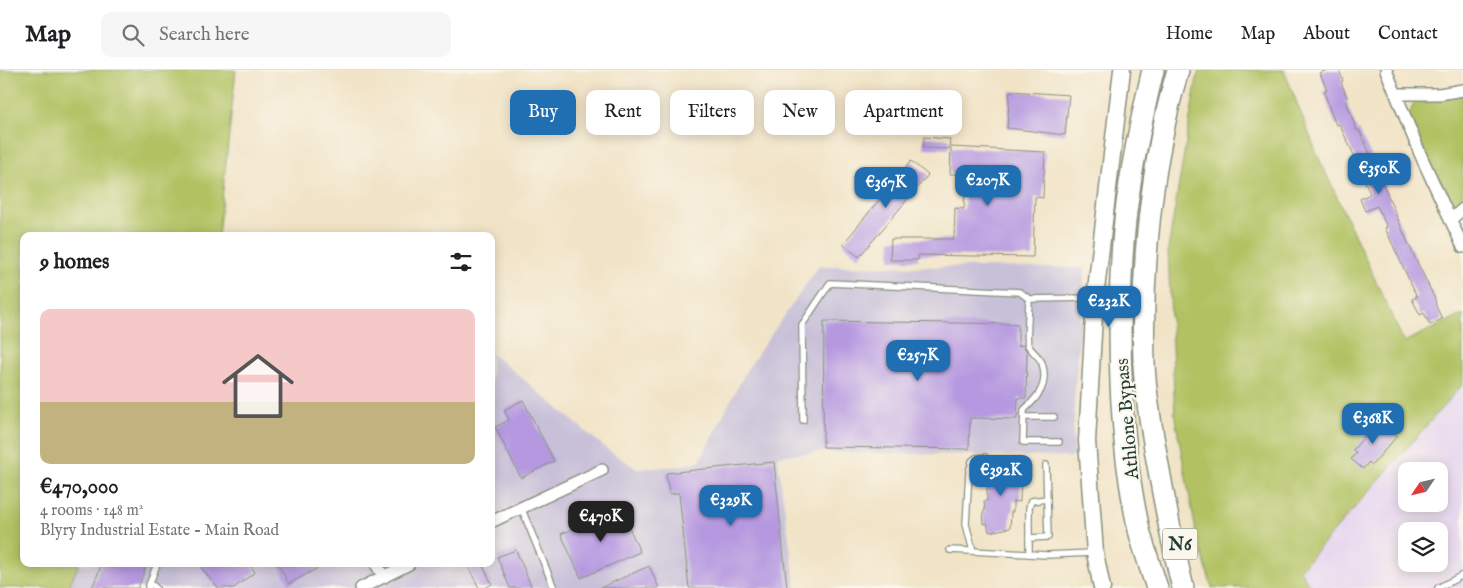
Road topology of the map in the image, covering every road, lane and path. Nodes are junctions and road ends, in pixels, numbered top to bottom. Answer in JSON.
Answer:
{"nodes":[{"id":1,"x":1122,"y":70,"type":"edge"},
{"id":2,"x":1153,"y":70,"type":"edge"},
{"id":3,"x":1178,"y":70,"type":"edge"},
{"id":4,"x":1386,"y":70,"type":"edge"},
{"id":5,"x":1463,"y":90,"type":"edge"},
{"id":6,"x":1396,"y":94,"type":"junction"},
{"id":7,"x":1463,"y":209,"type":"edge"},
{"id":8,"x":1450,"y":220,"type":"junction"},
{"id":9,"x":1463,"y":247,"type":"edge"},
{"id":10,"x":1096,"y":298,"type":"junction"},
{"id":11,"x":1029,"y":299,"type":"junction"},
{"id":12,"x":1024,"y":417,"type":"junction"},
{"id":13,"x":1054,"y":417,"type":"dead end"},
{"id":14,"x":803,"y":420,"type":"dead end"},
{"id":15,"x":1060,"y":442,"type":"dead end"},
{"id":16,"x":985,"y":457,"type":"dead end"},
{"id":17,"x":1046,"y":465,"type":"dead end"},
{"id":18,"x":602,"y":470,"type":"dead end"},
{"id":19,"x":1047,"y":499,"type":"junction"},
{"id":20,"x":1165,"y":500,"type":"junction"},
{"id":21,"x":521,"y":507,"type":"junction"},
{"id":22,"x":495,"y":520,"type":"edge"},
{"id":23,"x":1139,"y":530,"type":"junction"},
{"id":24,"x":1029,"y":538,"type":"junction"},
{"id":25,"x":950,"y":550,"type":"dead end"},
{"id":26,"x":974,"y":551,"type":"junction"},
{"id":27,"x":1095,"y":553,"type":"junction"},
{"id":28,"x":1029,"y":554,"type":"junction"},
{"id":29,"x":156,"y":567,"type":"edge"},
{"id":30,"x":378,"y":567,"type":"edge"},
{"id":31,"x":403,"y":567,"type":"edge"},
{"id":32,"x":1463,"y":575,"type":"edge"},
{"id":33,"x":384,"y":577,"type":"junction"},
{"id":34,"x":149,"y":586,"type":"edge"},
{"id":35,"x":156,"y":588,"type":"edge"},
{"id":36,"x":361,"y":588,"type":"edge"},
{"id":37,"x":554,"y":588,"type":"edge"},
{"id":38,"x":1102,"y":588,"type":"edge"},
{"id":39,"x":1149,"y":588,"type":"edge"},
{"id":40,"x":1157,"y":588,"type":"edge"},
{"id":41,"x":1183,"y":588,"type":"edge"},
{"id":42,"x":1194,"y":588,"type":"edge"},
{"id":43,"x":1438,"y":588,"type":"edge"}],
"edges":[{"from":1,"to":10,"type":"street"},
{"from":2,"to":23,"type":"highway","name":"Athlone Bypass","number":"N6"},
{"from":3,"to":20,"type":"highway","name":"Athlone Bypass","number":"N6"},
{"from":4,"to":6,"type":"street"},
{"from":5,"to":6,"type":"street"},
{"from":6,"to":8,"type":"street"},
{"from":7,"to":8,"type":"street"},
{"from":8,"to":9,"type":"street"},
{"from":10,"to":11,"type":"lane"},
{"from":10,"to":27,"type":"street"},
{"from":11,"to":12,"type":"lane"},
{"from":11,"to":14,"type":"lane"},
{"from":12,"to":13,"type":"lane"},
{"from":12,"to":15,"type":"lane"},
{"from":16,"to":26,"type":"lane"},
{"from":17,"to":19,"type":"lane"},
{"from":18,"to":21,"type":"street"},
{"from":19,"to":24,"type":"lane"},
{"from":19,"to":24,"type":"lane"},
{"from":20,"to":41,"type":"highway","name":"Athlone Bypass","number":"N6"},
{"from":20,"to":42,"type":"highway","number":"N6"},
{"from":21,"to":22,"type":"street"},
{"from":21,"to":37,"type":"lane"},
{"from":23,"to":39,"type":"highway","number":"N6"},
{"from":23,"to":40,"type":"highway","name":"Athlone Bypass","number":"N6"},
{"from":24,"to":28,"type":"lane"},
{"from":25,"to":26,"type":"lane"},
{"from":26,"to":28,"type":"lane"},
{"from":27,"to":28,"type":"lane"},
{"from":27,"to":38,"type":"street"},
{"from":29,"to":34,"type":"lane"},
{"from":30,"to":33,"type":"street"},
{"from":31,"to":33,"type":"street"},
{"from":32,"to":43,"type":"lane"},
{"from":33,"to":36,"type":"street"},
{"from":34,"to":35,"type":"lane"}]}
